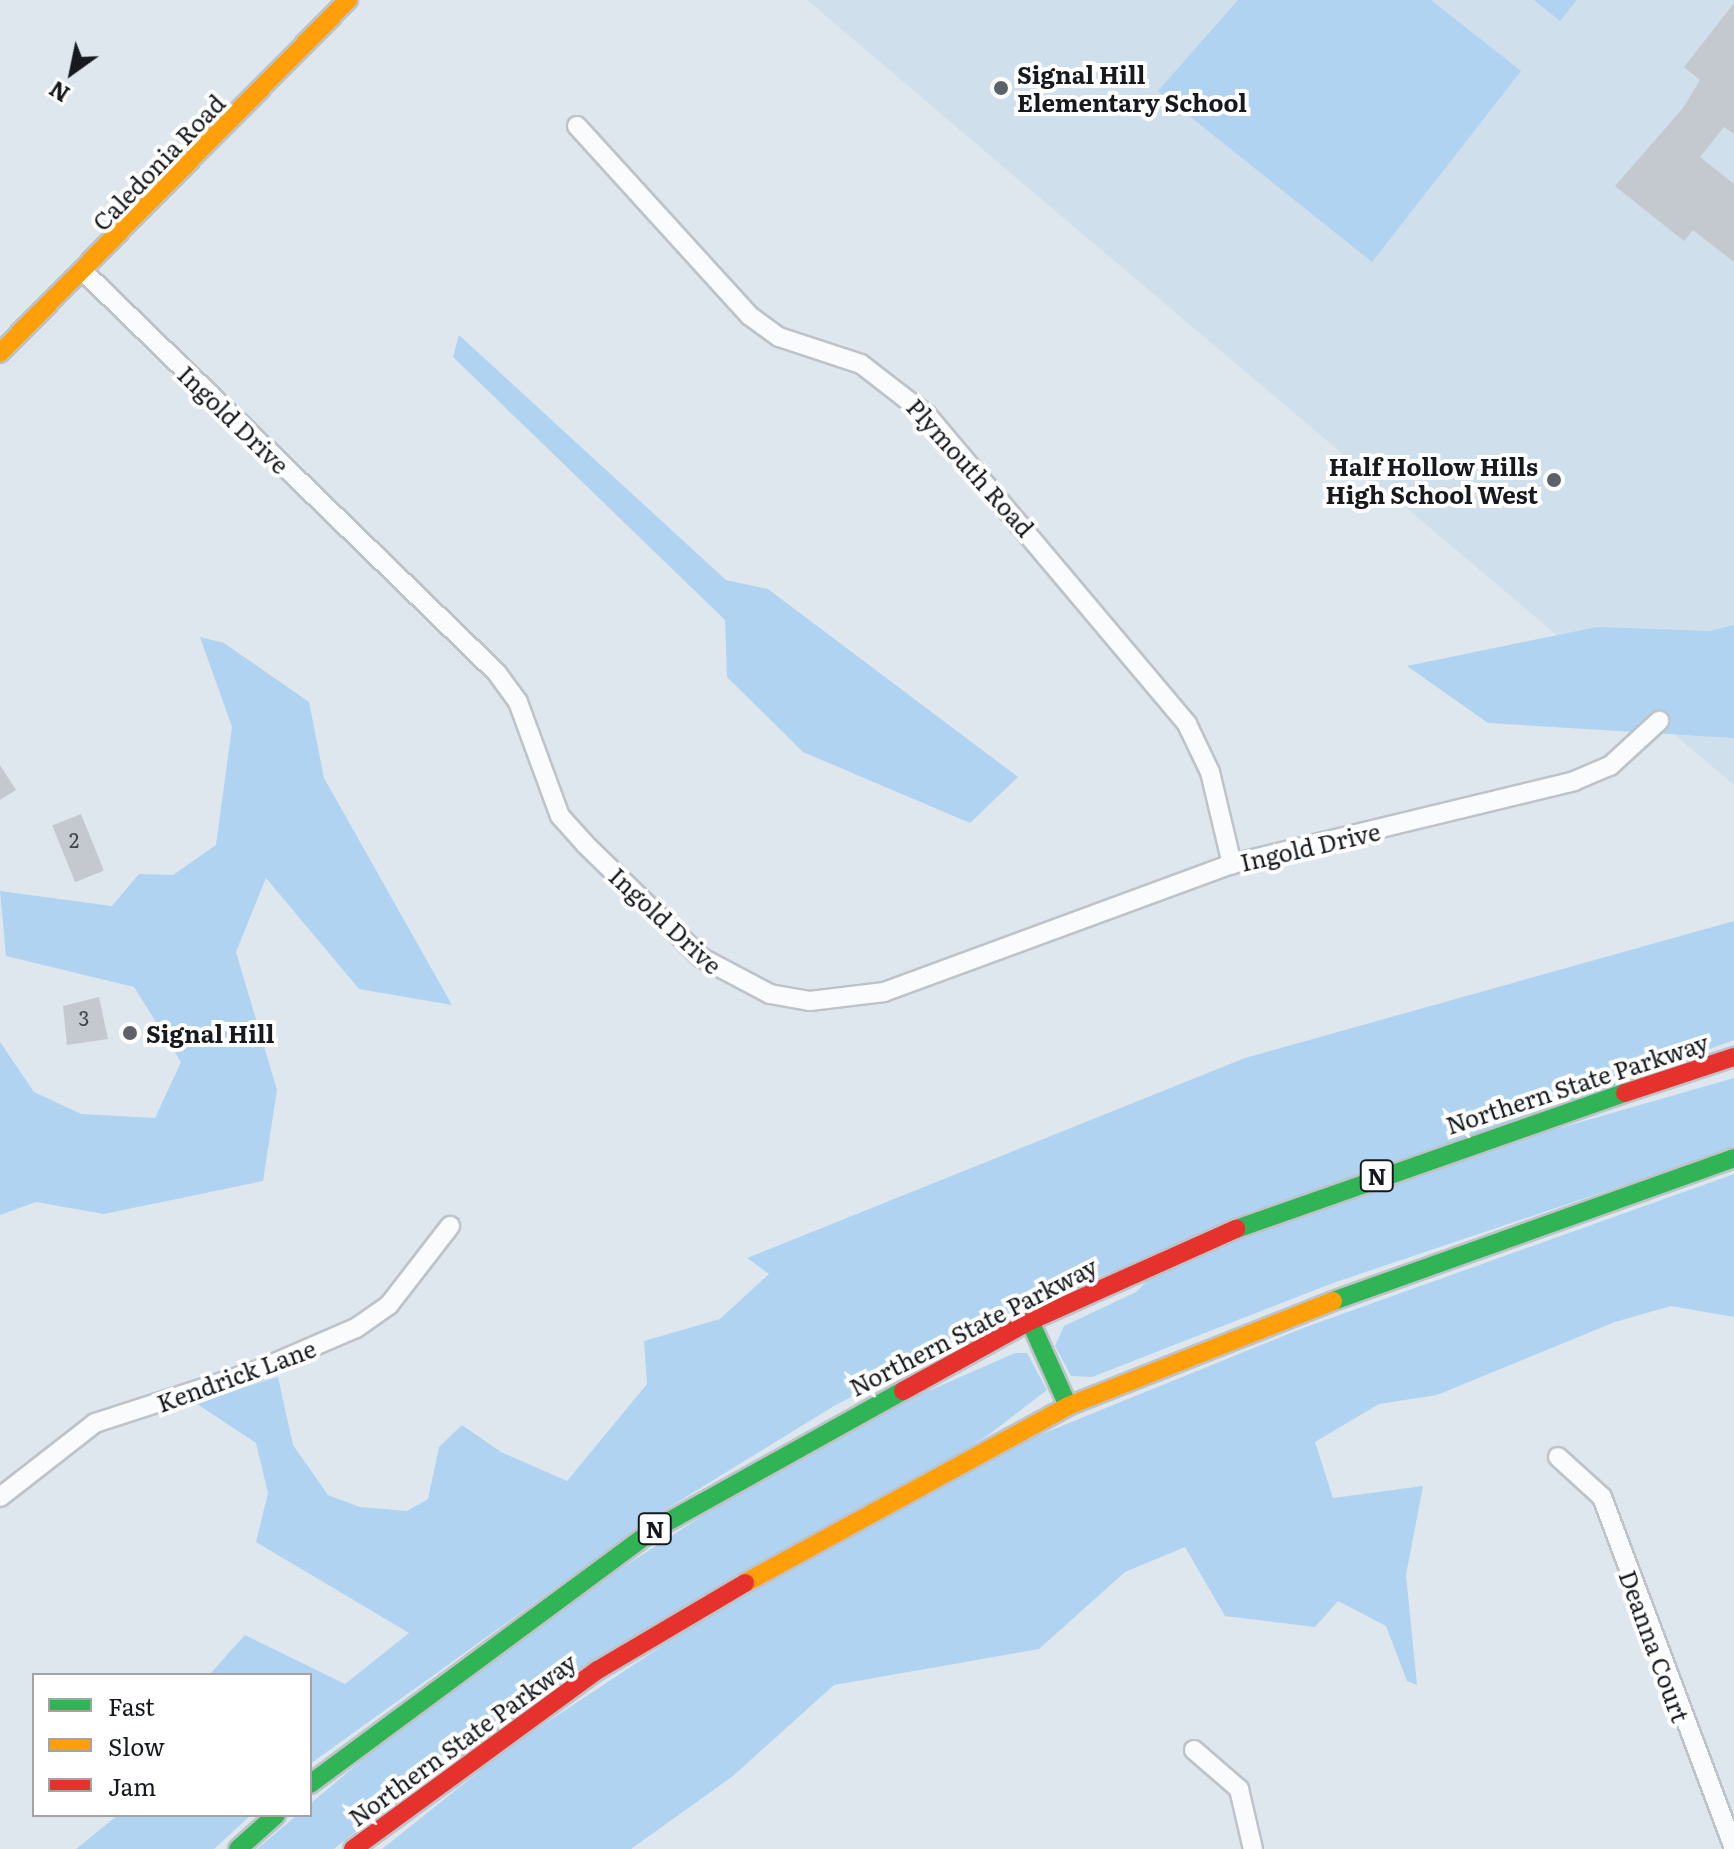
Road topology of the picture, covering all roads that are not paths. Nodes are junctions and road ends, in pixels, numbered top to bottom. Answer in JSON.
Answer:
{"nodes":[{"id":1,"x":348,"y":0,"type":"edge"},
{"id":2,"x":577,"y":126,"type":"dead end"},
{"id":3,"x":85,"y":273,"type":"junction"},
{"id":4,"x":0,"y":353,"type":"edge"},
{"id":5,"x":1659,"y":721,"type":"dead end"},
{"id":6,"x":1232,"y":864,"type":"junction"},
{"id":7,"x":1734,"y":1057,"type":"edge"},
{"id":8,"x":1734,"y":1158,"type":"edge"},
{"id":9,"x":450,"y":1226,"type":"dead end"},
{"id":10,"x":1030,"y":1321,"type":"junction"},
{"id":11,"x":1068,"y":1406,"type":"junction"},
{"id":12,"x":1558,"y":1457,"type":"dead end"},
{"id":13,"x":0,"y":1497,"type":"edge"},
{"id":14,"x":1194,"y":1750,"type":"dead end"},
{"id":15,"x":312,"y":1782,"type":"edge"},
{"id":16,"x":274,"y":1817,"type":"edge"},
{"id":17,"x":238,"y":1849,"type":"edge"},
{"id":18,"x":353,"y":1849,"type":"edge"},
{"id":19,"x":1253,"y":1849,"type":"edge"},
{"id":20,"x":1734,"y":1849,"type":"edge"}],
"edges":[{"from":1,"to":3,"type":"main road","name":"Caledonia Road"},
{"from":2,"to":6,"type":"street","name":"Plymouth Road"},
{"from":3,"to":4,"type":"main road","name":"Caledonia Road"},
{"from":3,"to":6,"type":"street","name":"Ingold Drive"},
{"from":5,"to":6,"type":"street","name":"Ingold Drive"},
{"from":7,"to":10,"type":"main road","name":"Northern State Parkway","number":"N"},
{"from":8,"to":11,"type":"main road","name":"Northern State Parkway"},
{"from":9,"to":13,"type":"street","name":"Kendrick Lane"},
{"from":10,"to":11,"type":"main road"},
{"from":10,"to":15,"type":"main road","name":"Northern State Parkway","number":"N"},
{"from":11,"to":18,"type":"main road","name":"Northern State Parkway"},
{"from":12,"to":20,"type":"street","name":"Deanna Court"},
{"from":14,"to":19,"type":"street"},
{"from":16,"to":17,"type":"main road"}]}
